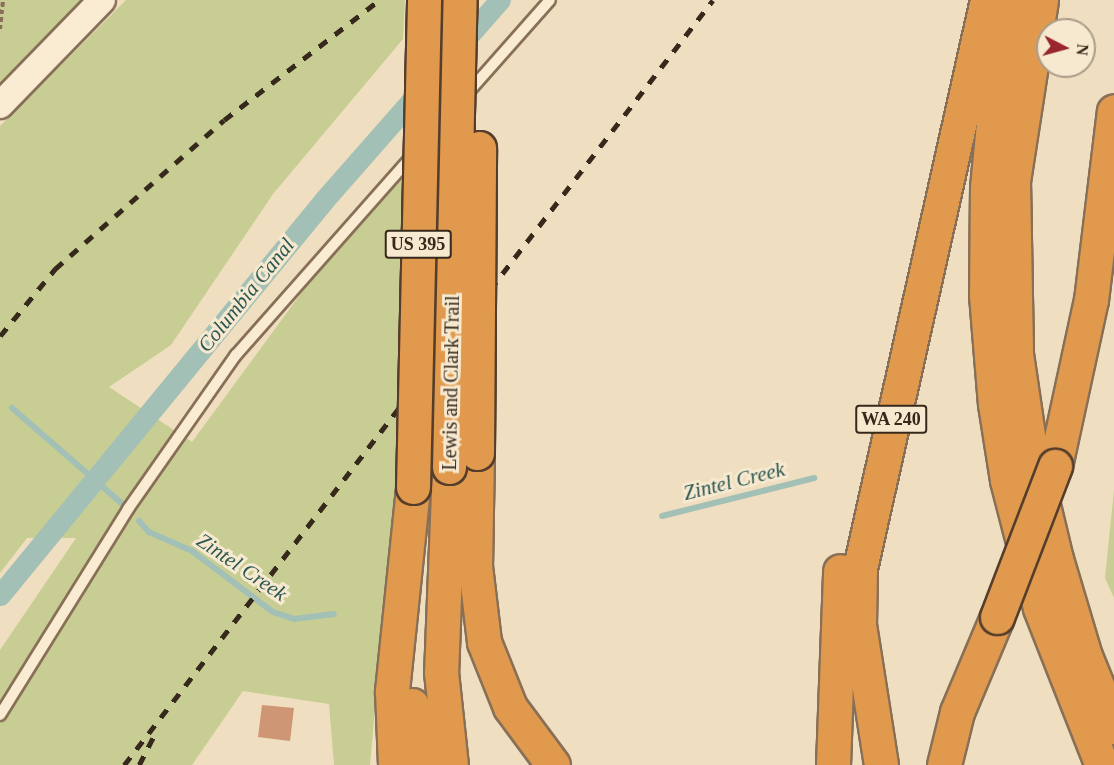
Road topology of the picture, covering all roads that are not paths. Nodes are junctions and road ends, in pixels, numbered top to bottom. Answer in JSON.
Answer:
{"nodes":[{"id":1,"x":102,"y":0,"type":"edge"},
{"id":2,"x":424,"y":0,"type":"edge"},
{"id":3,"x":460,"y":0,"type":"edge"},
{"id":4,"x":478,"y":0,"type":"edge"},
{"id":5,"x":550,"y":0,"type":"edge"},
{"id":6,"x":987,"y":0,"type":"edge"},
{"id":7,"x":1013,"y":0,"type":"edge"},
{"id":8,"x":1041,"y":0,"type":"edge"},
{"id":9,"x":0,"y":105,"type":"edge"},
{"id":10,"x":1114,"y":111,"type":"edge"},
{"id":11,"x":441,"y":124,"type":"dead end"},
{"id":12,"x":433,"y":133,"type":"dead end"},
{"id":13,"x":920,"y":289,"type":"junction"},
{"id":14,"x":463,"y":460,"type":"junction"},
{"id":15,"x":412,"y":487,"type":"junction"},
{"id":16,"x":0,"y":715,"type":"edge"},
{"id":17,"x":1114,"y":727,"type":"edge"},
{"id":18,"x":395,"y":765,"type":"edge"},
{"id":19,"x":420,"y":765,"type":"edge"},
{"id":20,"x":451,"y":765,"type":"edge"},
{"id":21,"x":553,"y":765,"type":"edge"},
{"id":22,"x":833,"y":765,"type":"edge"},
{"id":23,"x":881,"y":765,"type":"edge"},
{"id":24,"x":944,"y":765,"type":"edge"},
{"id":25,"x":1102,"y":765,"type":"edge"}],
"edges":[{"from":1,"to":9,"type":"street"},
{"from":2,"to":15,"type":"highway","name":"Lewis and Clark Trail","number":"US 395","bridge":true},
{"from":3,"to":14,"type":"highway","name":"Lewis and Clark Trail","number":"US 395","bridge":true},
{"from":4,"to":14,"type":"highway","bridge":true},
{"from":5,"to":11,"type":"lane"},
{"from":6,"to":13,"type":"highway","number":"WA 240"},
{"from":7,"to":25,"type":"highway"},
{"from":8,"to":17,"type":"highway"},
{"from":10,"to":24,"type":"highway","bridge":true},
{"from":12,"to":16,"type":"lane"},
{"from":13,"to":22,"type":"highway"},
{"from":13,"to":23,"type":"highway","number":"WA 240"},
{"from":14,"to":20,"type":"highway","name":"Lewis and Clark Trail","number":"US 395"},
{"from":14,"to":21,"type":"highway"},
{"from":15,"to":18,"type":"highway"},
{"from":15,"to":19,"type":"highway","name":"Lewis and Clark Trail","number":"US 395"}]}
